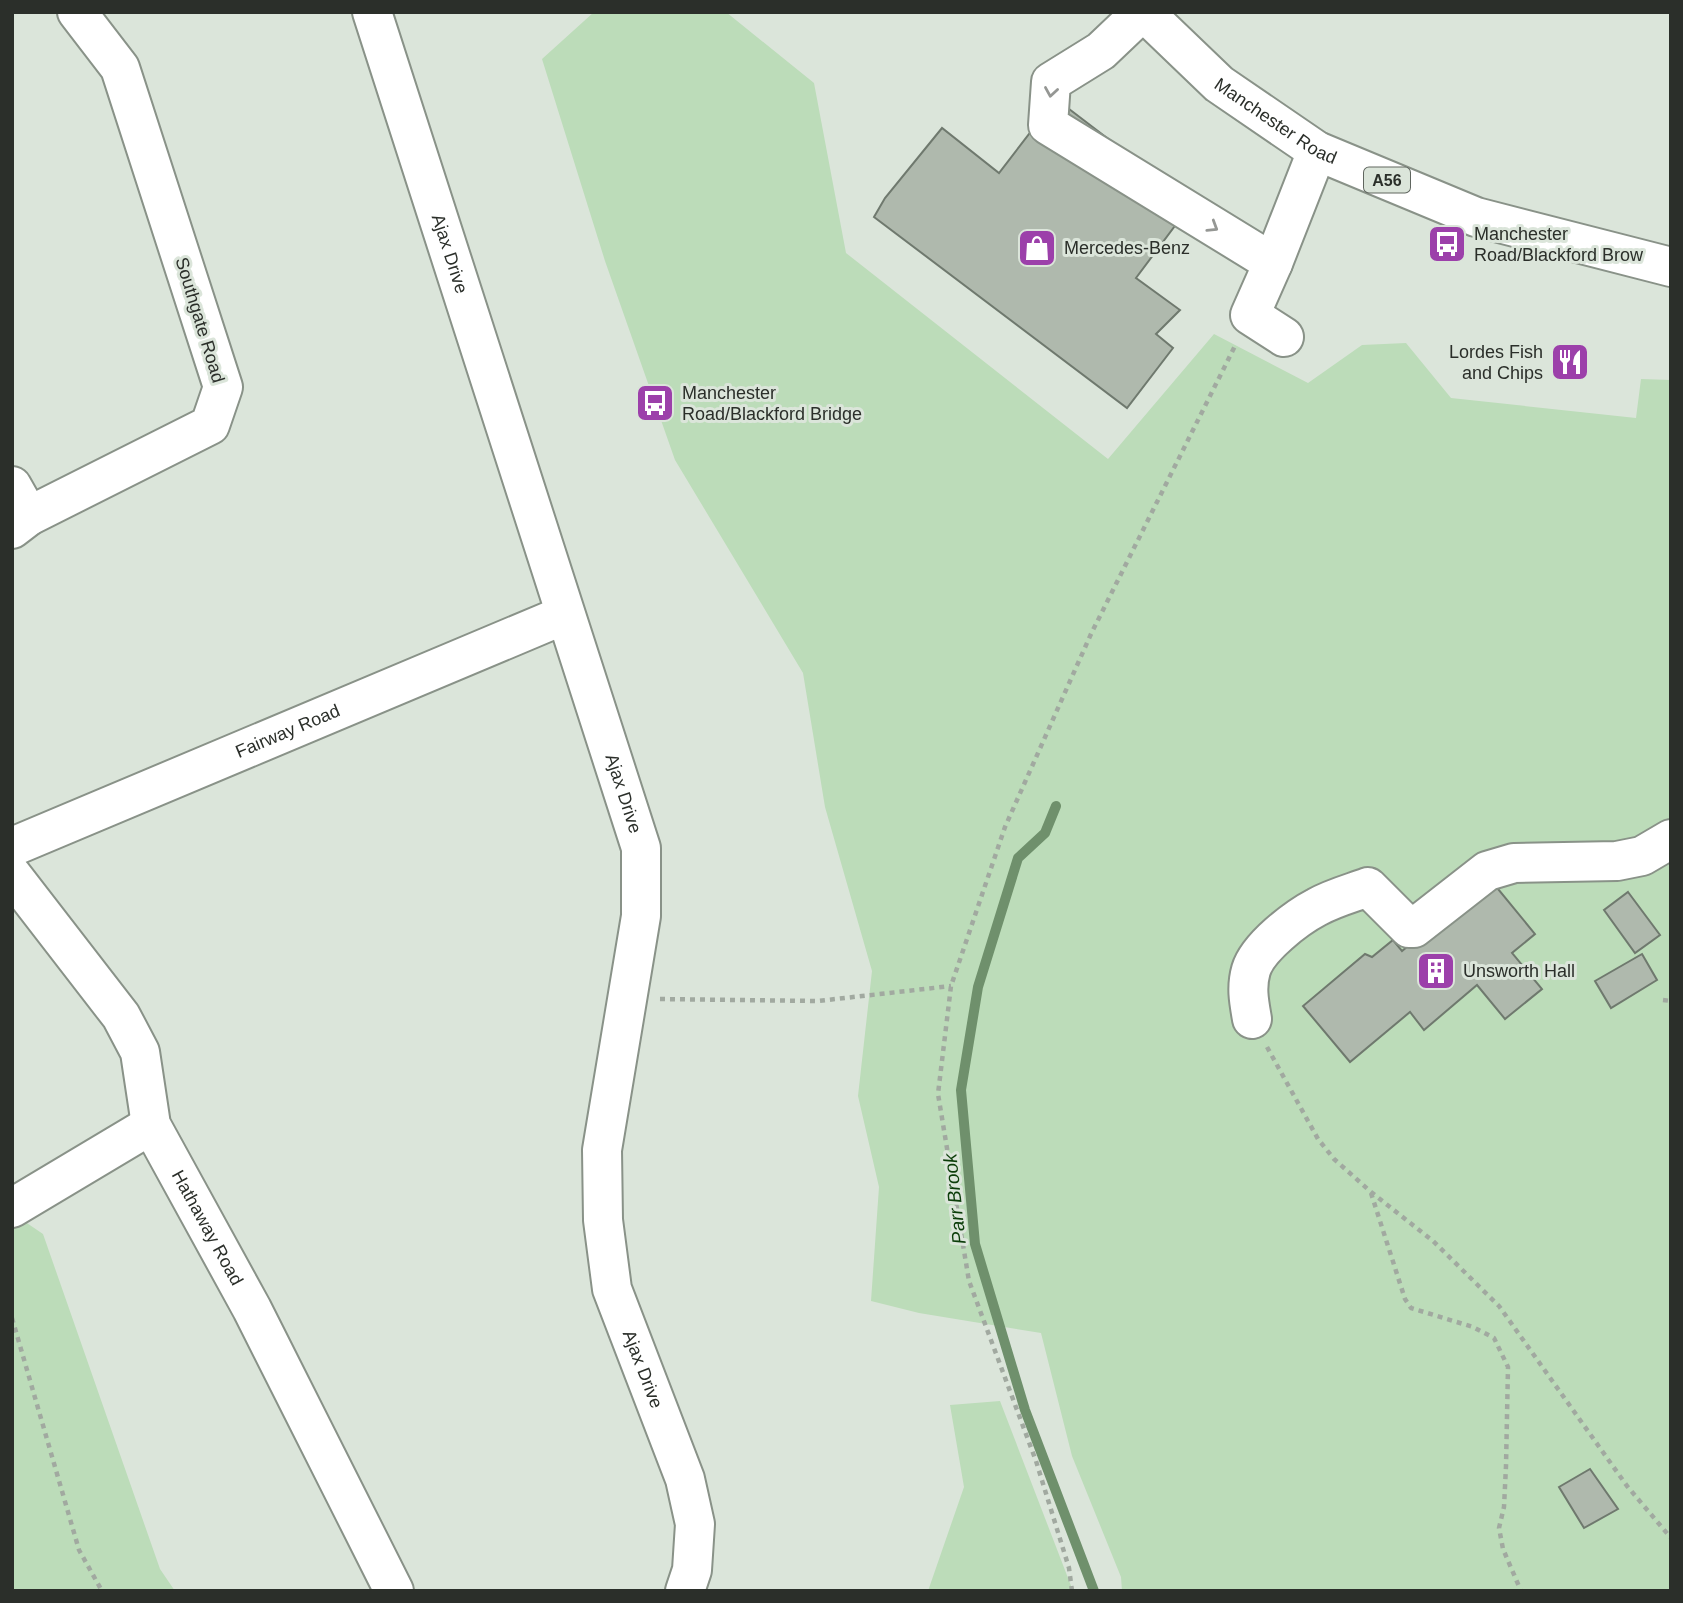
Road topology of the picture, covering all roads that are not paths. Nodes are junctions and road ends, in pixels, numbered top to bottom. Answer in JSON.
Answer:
{"nodes":[{"id":1,"x":77,"y":12,"type":"edge"},
{"id":2,"x":372,"y":12,"type":"edge"},
{"id":3,"x":1143,"y":12,"type":"edge"},
{"id":4,"x":1317,"y":151,"type":"junction"},
{"id":5,"x":1273,"y":263,"type":"junction"},
{"id":6,"x":1671,"y":267,"type":"edge"},
{"id":7,"x":1284,"y":337,"type":"dead end"},
{"id":8,"x":18,"y":510,"type":"edge"},
{"id":9,"x":564,"y":615,"type":"junction"},
{"id":10,"x":1671,"y":839,"type":"edge"},
{"id":11,"x":12,"y":847,"type":"edge"},
{"id":12,"x":12,"y":875,"type":"edge"},
{"id":13,"x":1252,"y":1019,"type":"road end"},
{"id":14,"x":151,"y":1125,"type":"junction"},
{"id":15,"x":12,"y":1208,"type":"edge"},
{"id":16,"x":394,"y":1591,"type":"edge"},
{"id":17,"x":685,"y":1591,"type":"edge"}],
"edges":[{"from":1,"to":8,"type":"main road","name":"Southgate Road"},
{"from":2,"to":9,"type":"main road","name":"Ajax Drive"},
{"from":3,"to":4,"type":"main road","name":"Manchester Road","number":"A56"},
{"from":3,"to":5,"type":"main road","one_way":true},
{"from":4,"to":5,"type":"main road"},
{"from":4,"to":6,"type":"main road","name":"Manchester Road","number":"A56"},
{"from":5,"to":7,"type":"main road"},
{"from":9,"to":11,"type":"main road","name":"Fairway Road"},
{"from":9,"to":17,"type":"main road","name":"Ajax Drive"},
{"from":10,"to":13,"type":"main road"},
{"from":12,"to":14,"type":"main road","name":"Hathaway Road"},
{"from":14,"to":15,"type":"main road"},
{"from":14,"to":16,"type":"main road","name":"Hathaway Road"}]}
